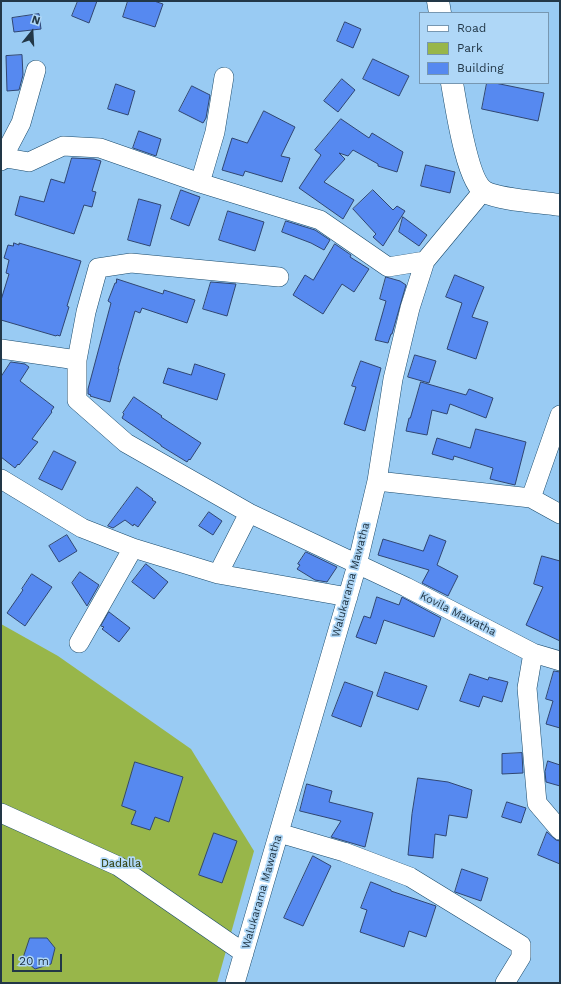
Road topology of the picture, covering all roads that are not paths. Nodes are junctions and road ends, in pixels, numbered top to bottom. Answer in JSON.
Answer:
{"nodes":[{"id":1,"x":438,"y":1,"type":"edge"},
{"id":2,"x":440,"y":12,"type":"edge"},
{"id":3,"x":36,"y":70,"type":"dead end"},
{"id":4,"x":224,"y":77,"type":"dead end"},
{"id":5,"x":452,"y":84,"type":"edge"},
{"id":6,"x":1,"y":159,"type":"edge"},
{"id":7,"x":200,"y":182,"type":"junction"},
{"id":8,"x":484,"y":191,"type":"junction"},
{"id":9,"x":560,"y":205,"type":"edge"},
{"id":10,"x":425,"y":261,"type":"junction"},
{"id":11,"x":279,"y":277,"type":"dead end"},
{"id":12,"x":1,"y":349,"type":"edge"},
{"id":13,"x":77,"y":360,"type":"junction"},
{"id":14,"x":560,"y":416,"type":"edge"},
{"id":15,"x":1,"y":480,"type":"edge"},
{"id":16,"x":377,"y":481,"type":"junction"},
{"id":17,"x":531,"y":498,"type":"junction"},
{"id":18,"x":249,"y":513,"type":"junction"},
{"id":19,"x":560,"y":514,"type":"edge"},
{"id":20,"x":133,"y":548,"type":"junction"},
{"id":21,"x":357,"y":565,"type":"junction"},
{"id":22,"x":218,"y":574,"type":"junction"},
{"id":23,"x":348,"y":597,"type":"junction"},
{"id":24,"x":79,"y":643,"type":"dead end"},
{"id":25,"x":533,"y":652,"type":"junction"},
{"id":26,"x":560,"y":661,"type":"edge"},
{"id":27,"x":1,"y":812,"type":"edge"},
{"id":28,"x":560,"y":830,"type":"edge"},
{"id":29,"x":279,"y":833,"type":"junction"},
{"id":30,"x":244,"y":953,"type":"junction"},
{"id":31,"x":235,"y":983,"type":"edge"},
{"id":32,"x":505,"y":983,"type":"edge"}],
"edges":[{"from":1,"to":2,"type":"main road"},
{"from":3,"to":6,"type":"street"},
{"from":4,"to":7,"type":"street"},
{"from":5,"to":8,"type":"main road"},
{"from":6,"to":7,"type":"street"},
{"from":7,"to":10,"type":"street"},
{"from":8,"to":9,"type":"main road"},
{"from":8,"to":10,"type":"street","name":"Walukarama Mawatha"},
{"from":10,"to":16,"type":"street","name":"Walukarama Mawatha"},
{"from":11,"to":13,"type":"street","name":"Kovila Mawatha"},
{"from":12,"to":13,"type":"street"},
{"from":13,"to":18,"type":"street","name":"Kovila Mawatha"},
{"from":14,"to":17,"type":"street"},
{"from":15,"to":20,"type":"street"},
{"from":16,"to":17,"type":"street"},
{"from":16,"to":21,"type":"street","name":"Walukarama Mawatha"},
{"from":17,"to":19,"type":"street"},
{"from":18,"to":21,"type":"street","name":"Kovila Mawatha"},
{"from":18,"to":22,"type":"street"},
{"from":20,"to":22,"type":"street"},
{"from":20,"to":24,"type":"street"},
{"from":21,"to":23,"type":"street","name":"Walukarama Mawatha"},
{"from":21,"to":25,"type":"street","name":"Kovila Mawatha"},
{"from":22,"to":23,"type":"street"},
{"from":23,"to":29,"type":"street","name":"Walukarama Mawatha"},
{"from":25,"to":26,"type":"street","name":"Kovila Mawatha"},
{"from":25,"to":28,"type":"street"},
{"from":27,"to":30,"type":"street"},
{"from":29,"to":30,"type":"street","name":"Walukarama Mawatha"},
{"from":29,"to":32,"type":"street"},
{"from":30,"to":31,"type":"street","name":"Walukarama Mawatha"}]}
